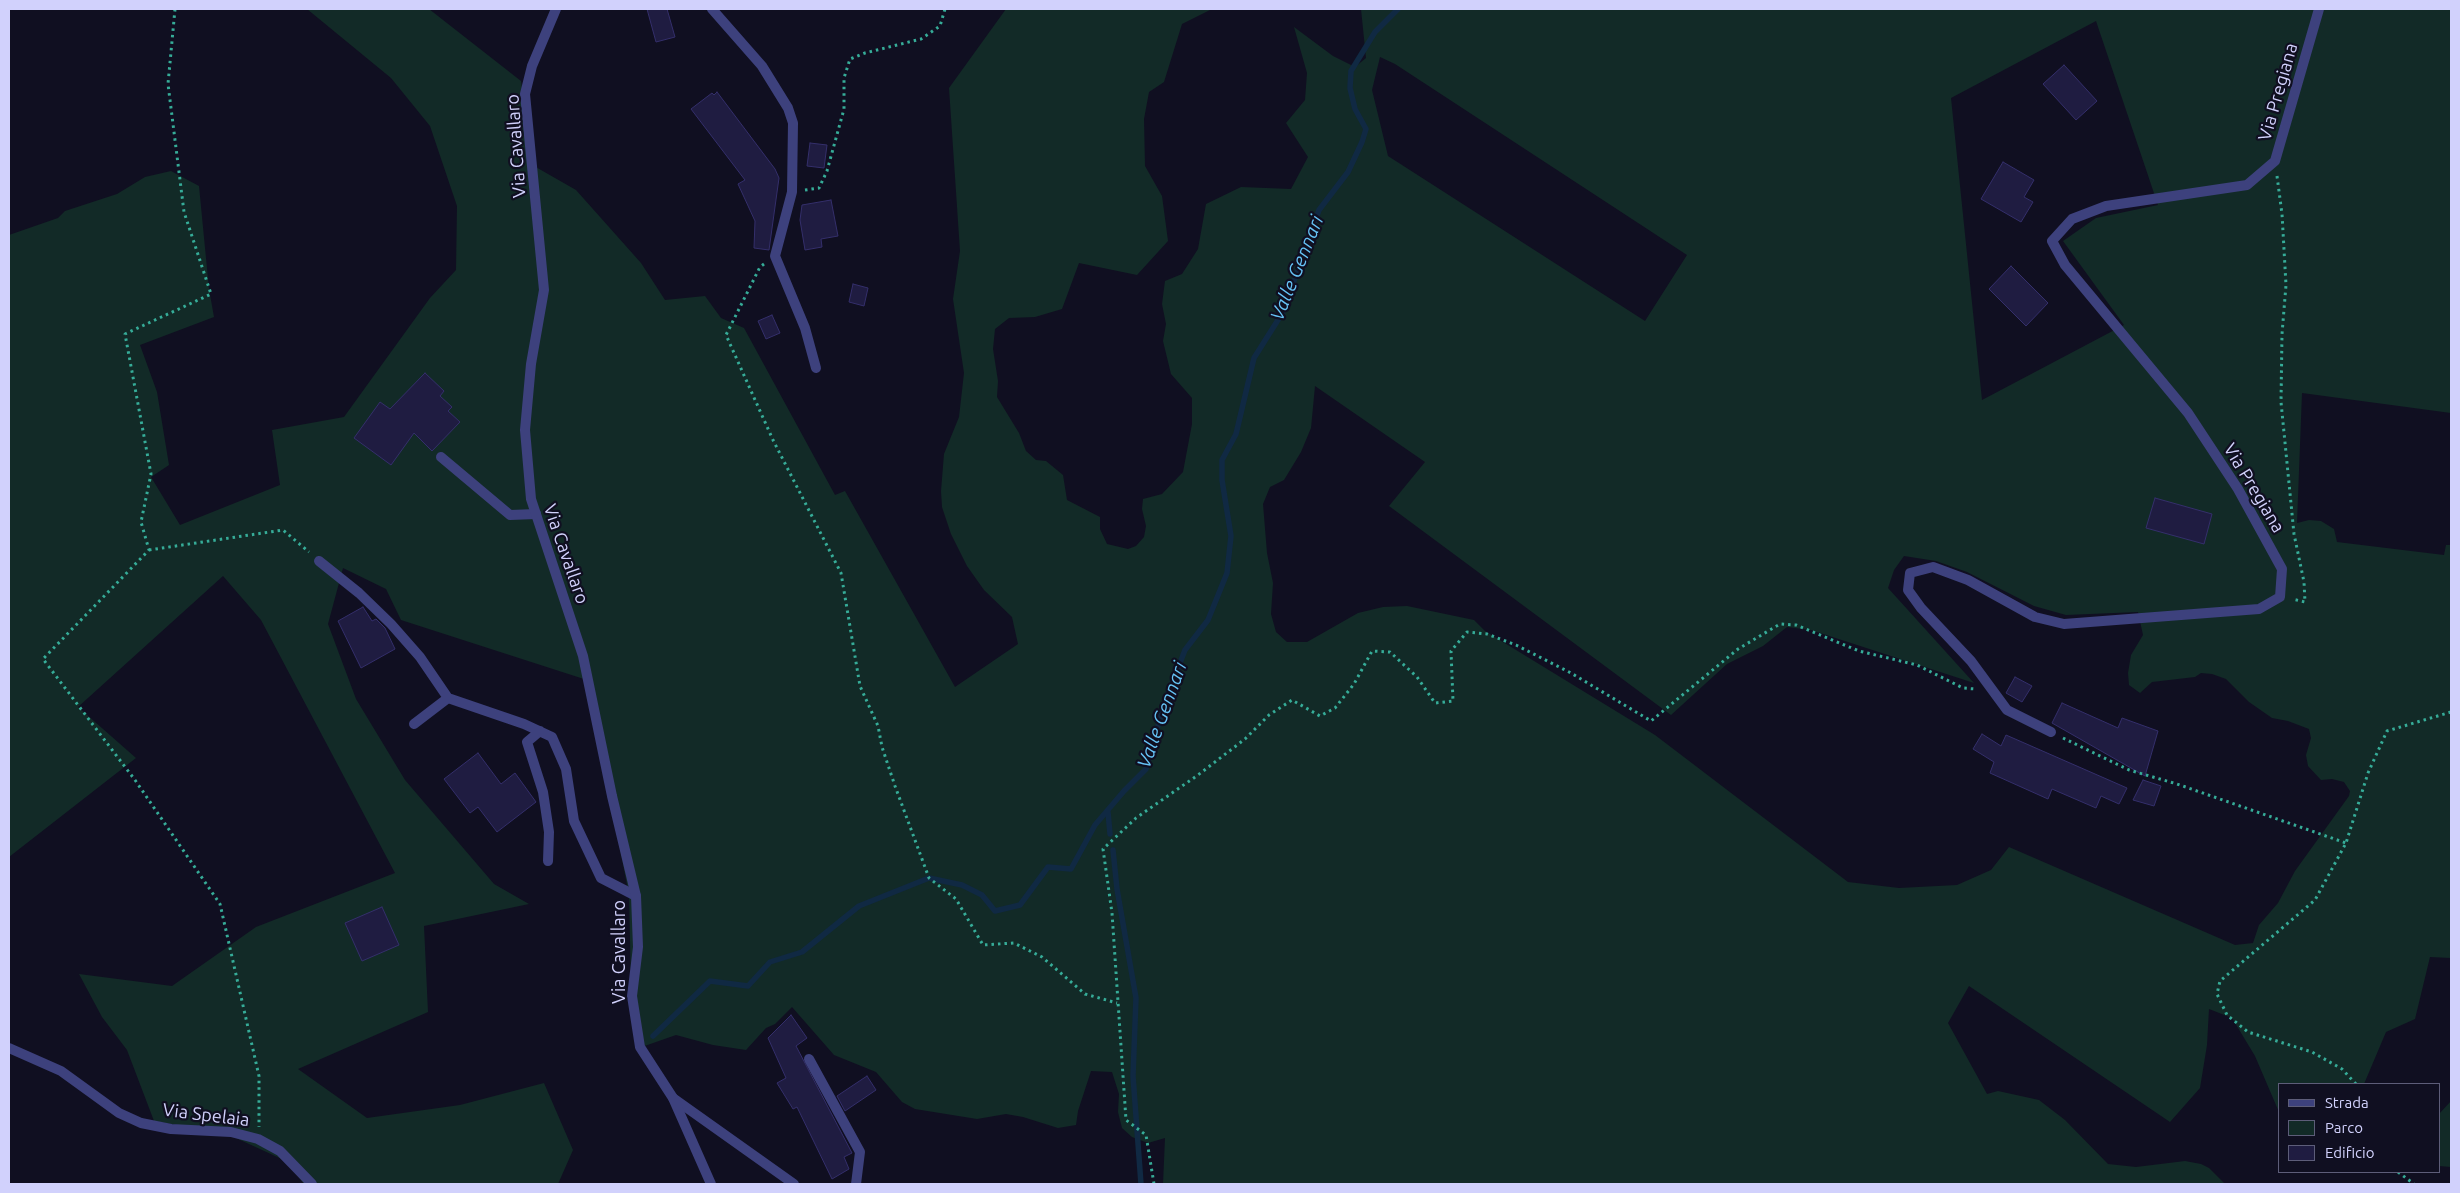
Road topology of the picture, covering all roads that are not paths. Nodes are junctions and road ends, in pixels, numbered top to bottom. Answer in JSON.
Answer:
{"nodes":[{"id":1,"x":556,"y":9,"type":"edge"},
{"id":2,"x":712,"y":9,"type":"edge"},
{"id":3,"x":2319,"y":9,"type":"edge"},
{"id":4,"x":816,"y":368,"type":"dead end"},
{"id":5,"x":441,"y":457,"type":"dead end"},
{"id":6,"x":536,"y":514,"type":"junction"},
{"id":7,"x":319,"y":560,"type":"road end"},
{"id":8,"x":448,"y":698,"type":"junction"},
{"id":9,"x":414,"y":724,"type":"dead end"},
{"id":10,"x":540,"y":731,"type":"junction"},
{"id":11,"x":2051,"y":732,"type":"road end"},
{"id":12,"x":548,"y":861,"type":"dead end"},
{"id":13,"x":636,"y":896,"type":"junction"},
{"id":14,"x":9,"y":1048,"type":"edge"},
{"id":15,"x":809,"y":1059,"type":"dead end"},
{"id":16,"x":673,"y":1098,"type":"junction"},
{"id":17,"x":312,"y":1184,"type":"edge"},
{"id":18,"x":711,"y":1184,"type":"edge"},
{"id":19,"x":794,"y":1184,"type":"edge"},
{"id":20,"x":856,"y":1184,"type":"edge"}],
"edges":[{"from":1,"to":6,"type":"street","name":"Via Cavallaro"},
{"from":2,"to":4,"type":"street"},
{"from":3,"to":11,"type":"street","name":"Via Pregiana"},
{"from":5,"to":6,"type":"street"},
{"from":6,"to":13,"type":"street","name":"Via Cavallaro"},
{"from":7,"to":8,"type":"street"},
{"from":8,"to":9,"type":"street"},
{"from":8,"to":10,"type":"street"},
{"from":10,"to":12,"type":"street"},
{"from":10,"to":13,"type":"street"},
{"from":13,"to":16,"type":"street","name":"Via Cavallaro"},
{"from":14,"to":17,"type":"street","name":"Via Spelaia"},
{"from":15,"to":20,"type":"street"},
{"from":16,"to":18,"type":"street","name":"Via Cavallaro"},
{"from":16,"to":19,"type":"street","name":"Via Cavallaro"}]}
